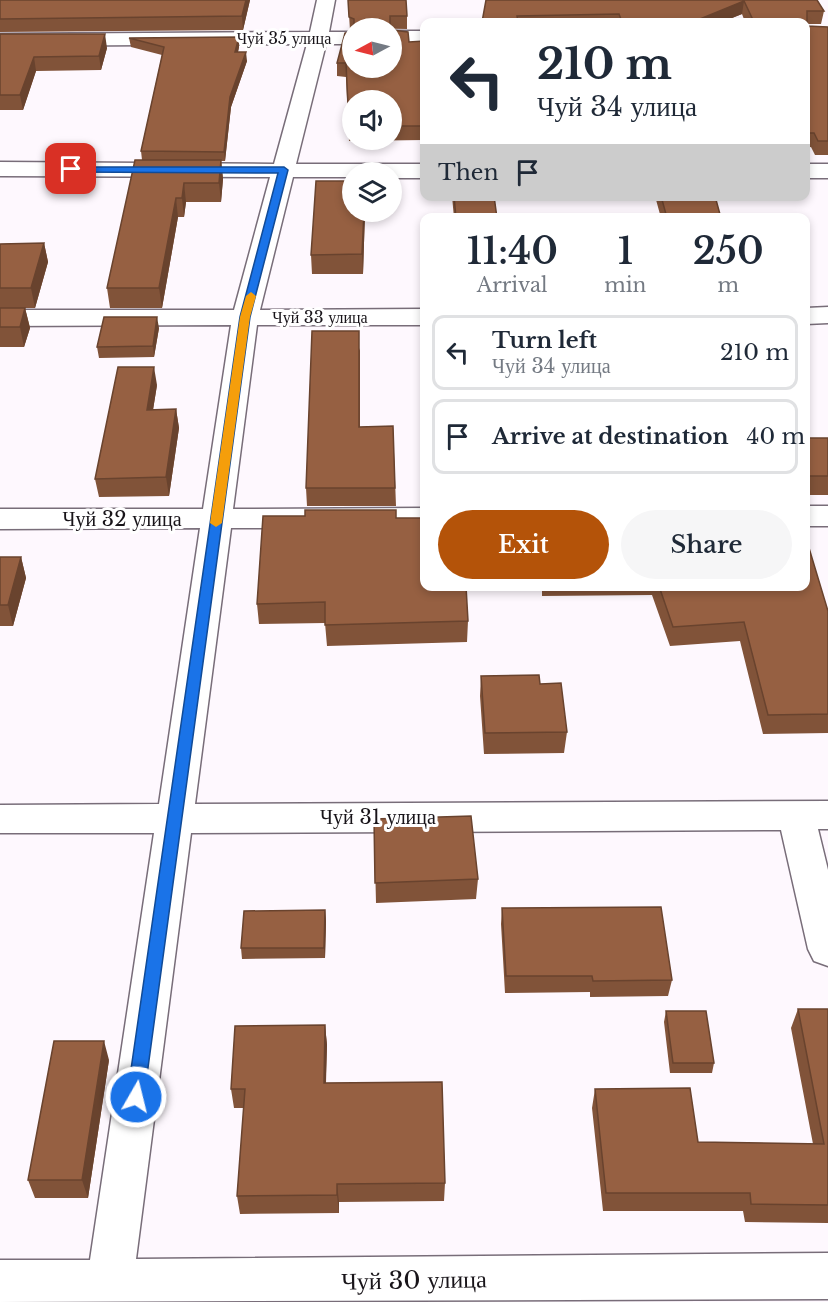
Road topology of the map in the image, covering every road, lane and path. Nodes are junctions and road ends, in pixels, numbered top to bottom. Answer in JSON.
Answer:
{"nodes":[{"id":1,"x":326,"y":0,"type":"edge"},
{"id":2,"x":402,"y":37,"type":"edge"},
{"id":3,"x":420,"y":37,"type":"edge"},
{"id":4,"x":318,"y":38,"type":"junction"},
{"id":5,"x":342,"y":38,"type":"edge"},
{"id":6,"x":0,"y":40,"type":"edge"},
{"id":7,"x":0,"y":169,"type":"edge"},
{"id":8,"x":284,"y":170,"type":"junction"},
{"id":9,"x":420,"y":171,"type":"edge"},
{"id":10,"x":810,"y":171,"type":"edge"},
{"id":11,"x":828,"y":171,"type":"edge"},
{"id":12,"x":828,"y":315,"type":"edge"},
{"id":13,"x":810,"y":316,"type":"edge"},
{"id":14,"x":245,"y":317,"type":"junction"},
{"id":15,"x":420,"y":317,"type":"edge"},
{"id":16,"x":0,"y":318,"type":"edge"},
{"id":17,"x":810,"y":516,"type":"edge"},
{"id":18,"x":828,"y":516,"type":"edge"},
{"id":19,"x":420,"y":518,"type":"edge"},
{"id":20,"x":0,"y":519,"type":"edge"},
{"id":21,"x":217,"y":519,"type":"junction"},
{"id":22,"x":812,"y":815,"type":"edge"},
{"id":23,"x":175,"y":818,"type":"junction"},
{"id":24,"x":0,"y":819,"type":"edge"},
{"id":25,"x":828,"y":949,"type":"edge"},
{"id":26,"x":828,"y":1276,"type":"edge"},
{"id":27,"x":0,"y":1284,"type":"edge"},
{"id":28,"x":108,"y":1292,"type":"edge"}],
"edges":[{"from":1,"to":4,"type":"street"},
{"from":2,"to":3,"type":"street"},
{"from":4,"to":5,"type":"street","name":"Чуй 35 улица"},
{"from":4,"to":6,"type":"street","name":"Чуй 35 улица"},
{"from":4,"to":8,"type":"street"},
{"from":7,"to":8,"type":"street"},
{"from":8,"to":9,"type":"street"},
{"from":8,"to":14,"type":"street"},
{"from":10,"to":11,"type":"street"},
{"from":12,"to":13,"type":"street"},
{"from":14,"to":15,"type":"street","name":"Чуй 33 улица"},
{"from":14,"to":16,"type":"street","name":"Чуй 33 улица"},
{"from":14,"to":21,"type":"street"},
{"from":17,"to":18,"type":"street"},
{"from":19,"to":21,"type":"street","name":"Чуй 32 улица"},
{"from":20,"to":21,"type":"street","name":"Чуй 32 улица"},
{"from":21,"to":23,"type":"street"},
{"from":22,"to":23,"type":"street","name":"Чуй 31 улица"},
{"from":22,"to":25,"type":"street"},
{"from":23,"to":24,"type":"street","name":"Чуй 31 улица"},
{"from":23,"to":28,"type":"street"},
{"from":26,"to":28,"type":"street","name":"Чуй 30 улица"},
{"from":27,"to":28,"type":"street","name":"Чуй 30 улица"}]}
